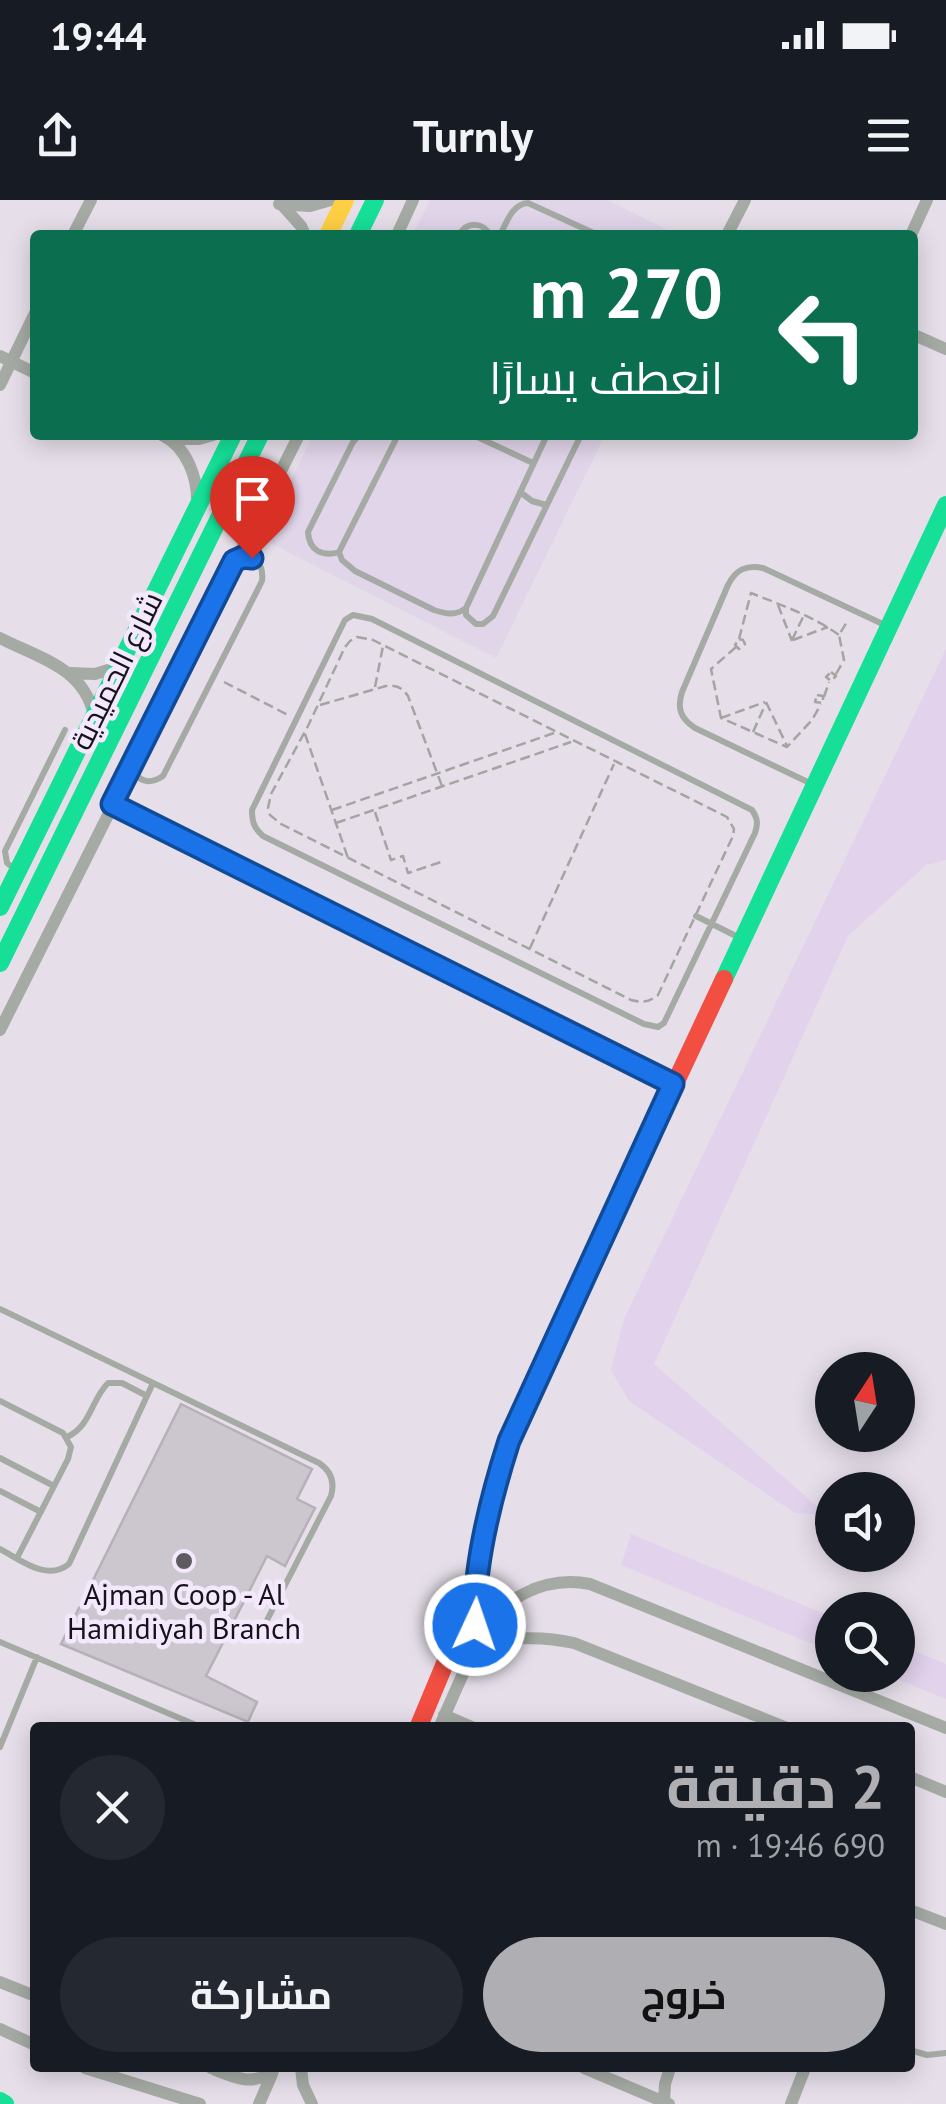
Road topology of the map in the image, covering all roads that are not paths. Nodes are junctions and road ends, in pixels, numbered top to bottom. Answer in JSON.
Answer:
{"nodes":[{"id":1,"x":90,"y":200,"type":"edge"},
{"id":2,"x":330,"y":200,"type":"edge"},
{"id":3,"x":345,"y":200,"type":"edge"},
{"id":4,"x":375,"y":200,"type":"edge"},
{"id":5,"x":413,"y":200,"type":"edge"},
{"id":6,"x":745,"y":200,"type":"edge"},
{"id":7,"x":927,"y":200,"type":"edge"},
{"id":8,"x":276,"y":202,"type":"edge"},
{"id":9,"x":76,"y":230,"type":"edge"},
{"id":10,"x":302,"y":230,"type":"edge"},
{"id":11,"x":330,"y":230,"type":"edge"},
{"id":12,"x":360,"y":230,"type":"edge"},
{"id":13,"x":398,"y":230,"type":"edge"},
{"id":14,"x":462,"y":230,"type":"edge"},
{"id":15,"x":486,"y":230,"type":"edge"},
{"id":16,"x":503,"y":230,"type":"edge"},
{"id":17,"x":587,"y":230,"type":"edge"},
{"id":18,"x":732,"y":230,"type":"edge"},
{"id":19,"x":912,"y":230,"type":"edge"},
{"id":20,"x":30,"y":321,"type":"edge"},
{"id":21,"x":918,"y":336,"type":"edge"},
{"id":22,"x":946,"y":348,"type":"edge"},
{"id":23,"x":6,"y":359,"type":"edge"},
{"id":24,"x":30,"y":371,"type":"edge"},
{"id":25,"x":0,"y":384,"type":"edge"},
{"id":26,"x":170,"y":440,"type":"edge"},
{"id":27,"x":230,"y":440,"type":"edge"},
{"id":28,"x":258,"y":440,"type":"edge"},
{"id":29,"x":296,"y":440,"type":"edge"},
{"id":30,"x":355,"y":440,"type":"edge"},
{"id":31,"x":387,"y":440,"type":"edge"},
{"id":32,"x":396,"y":440,"type":"edge"},
{"id":33,"x":485,"y":440,"type":"edge"},
{"id":34,"x":546,"y":440,"type":"edge"},
{"id":35,"x":579,"y":440,"type":"edge"},
{"id":36,"x":392,"y":447,"type":"junction"},
{"id":37,"x":534,"y":463,"type":"junction"},
{"id":38,"x":520,"y":492,"type":"junction"},
{"id":39,"x":946,"y":505,"type":"edge"},
{"id":40,"x":546,"y":506,"type":"junction"},
{"id":41,"x":196,"y":509,"type":"junction"},
{"id":42,"x":340,"y":552,"type":"junction"},
{"id":43,"x":234,"y":561,"type":"junction"},
{"id":44,"x":466,"y":608,"type":"junction"},
{"id":45,"x":888,"y":626,"type":"junction"},
{"id":46,"x":0,"y":638,"type":"edge"},
{"id":47,"x":118,"y":667,"type":"junction"},
{"id":48,"x":71,"y":673,"type":"junction"},
{"id":49,"x":94,"y":716,"type":"junction"},
{"id":50,"x":65,"y":730,"type":"dead end"},
{"id":51,"x":132,"y":765,"type":"junction"},
{"id":52,"x":814,"y":785,"type":"junction"},
{"id":53,"x":112,"y":804,"type":"junction"},
{"id":54,"x":11,"y":879,"type":"edge"},
{"id":55,"x":0,"y":907,"type":"edge"},
{"id":56,"x":696,"y":916,"type":"road end"},
{"id":57,"x":711,"y":923,"type":"junction"},
{"id":58,"x":741,"y":938,"type":"junction"},
{"id":59,"x":0,"y":963,"type":"edge"},
{"id":60,"x":0,"y":1030,"type":"edge"},
{"id":61,"x":673,"y":1084,"type":"junction"},
{"id":62,"x":0,"y":1309,"type":"edge"},
{"id":63,"x":153,"y":1383,"type":"junction"},
{"id":64,"x":147,"y":1396,"type":"junction"},
{"id":65,"x":0,"y":1401,"type":"edge"},
{"id":66,"x":67,"y":1437,"type":"junction"},
{"id":67,"x":0,"y":1458,"type":"edge"},
{"id":68,"x":54,"y":1486,"type":"junction"},
{"id":69,"x":0,"y":1492,"type":"edge"},
{"id":70,"x":41,"y":1512,"type":"junction"},
{"id":71,"x":0,"y":1549,"type":"edge"},
{"id":72,"x":17,"y":1558,"type":"junction"},
{"id":73,"x":474,"y":1594,"type":"junction"},
{"id":74,"x":510,"y":1600,"type":"junction"},
{"id":75,"x":264,"y":1624,"type":"dead end"},
{"id":76,"x":0,"y":1642,"type":"edge"},
{"id":77,"x":475,"y":1642,"type":"junction"},
{"id":78,"x":37,"y":1657,"type":"junction"},
{"id":79,"x":441,"y":1721,"type":"edge"},
{"id":80,"x":189,"y":1722,"type":"edge"},
{"id":81,"x":421,"y":1722,"type":"edge"},
{"id":82,"x":771,"y":1722,"type":"edge"},
{"id":83,"x":946,"y":1728,"type":"edge"},
{"id":84,"x":0,"y":1747,"type":"edge"},
{"id":85,"x":915,"y":1779,"type":"edge"},
{"id":86,"x":946,"y":1792,"type":"edge"},
{"id":87,"x":915,"y":1912,"type":"edge"},
{"id":88,"x":946,"y":1924,"type":"edge"},
{"id":89,"x":0,"y":1982,"type":"edge"},
{"id":90,"x":30,"y":1994,"type":"edge"},
{"id":91,"x":0,"y":2028,"type":"edge"},
{"id":92,"x":30,"y":2043,"type":"edge"},
{"id":93,"x":915,"y":2051,"type":"edge"},
{"id":94,"x":946,"y":2053,"type":"edge"},
{"id":95,"x":98,"y":2072,"type":"edge"},
{"id":96,"x":223,"y":2072,"type":"edge"},
{"id":97,"x":271,"y":2072,"type":"edge"},
{"id":98,"x":273,"y":2072,"type":"edge"},
{"id":99,"x":301,"y":2072,"type":"edge"},
{"id":100,"x":593,"y":2072,"type":"edge"},
{"id":101,"x":668,"y":2072,"type":"edge"},
{"id":102,"x":803,"y":2072,"type":"edge"},
{"id":103,"x":667,"y":2103,"type":"edge"},
{"id":104,"x":200,"y":2104,"type":"edge"},
{"id":105,"x":259,"y":2104,"type":"edge"},
{"id":106,"x":312,"y":2104,"type":"edge"},
{"id":107,"x":791,"y":2104,"type":"edge"}],
"edges":[{"from":1,"to":9,"type":"street"},
{"from":2,"to":8,"type":"street"},
{"from":3,"to":11,"type":"street"},
{"from":4,"to":12,"type":"street"},
{"from":5,"to":13,"type":"street"},
{"from":6,"to":18,"type":"street"},
{"from":7,"to":19,"type":"street"},
{"from":8,"to":10,"type":"street"},
{"from":14,"to":15,"type":"lane"},
{"from":16,"to":17,"type":"lane"},
{"from":20,"to":23,"type":"street"},
{"from":21,"to":22,"type":"street"},
{"from":23,"to":24,"type":"street"},
{"from":23,"to":25,"type":"street"},
{"from":26,"to":41,"type":"street"},
{"from":27,"to":41,"type":"street","name":"شارع الحميدية"},
{"from":28,"to":59,"type":"street","name":"شارع الحميدية"},
{"from":29,"to":43,"type":"street"},
{"from":30,"to":42,"type":"lane"},
{"from":31,"to":36,"type":"lane"},
{"from":32,"to":36,"type":"lane"},
{"from":33,"to":37,"type":"lane"},
{"from":34,"to":37,"type":"lane"},
{"from":35,"to":40,"type":"lane"},
{"from":36,"to":42,"type":"lane"},
{"from":37,"to":38,"type":"lane"},
{"from":38,"to":40,"type":"lane"},
{"from":38,"to":44,"type":"lane"},
{"from":39,"to":45,"type":"street"},
{"from":40,"to":44,"type":"lane"},
{"from":41,"to":47,"type":"street","name":"شارع الحميدية"},
{"from":42,"to":44,"type":"lane"},
{"from":43,"to":51,"type":"street"},
{"from":43,"to":51,"type":"lane"},
{"from":45,"to":52,"type":"street"},
{"from":45,"to":52,"type":"lane"},
{"from":46,"to":48,"type":"street"},
{"from":47,"to":48,"type":"street"},
{"from":47,"to":49,"type":"street","name":"شارع الحميدية"},
{"from":48,"to":49,"type":"street"},
{"from":49,"to":54,"type":"street","name":"شارع الحميدية"},
{"from":50,"to":54,"type":"lane"},
{"from":51,"to":53,"type":"street"},
{"from":52,"to":58,"type":"street"},
{"from":53,"to":60,"type":"street"},
{"from":53,"to":61,"type":"street"},
{"from":54,"to":55,"type":"street","name":"شارع الحميدية"},
{"from":56,"to":57,"type":"lane"},
{"from":57,"to":57,"type":"lane"},
{"from":57,"to":58,"type":"lane"},
{"from":58,"to":61,"type":"street"},
{"from":61,"to":73,"type":"street"},
{"from":62,"to":63,"type":"lane"},
{"from":63,"to":64,"type":"lane"},
{"from":63,"to":75,"type":"lane"},
{"from":64,"to":66,"type":"lane"},
{"from":64,"to":72,"type":"lane"},
{"from":65,"to":66,"type":"lane"},
{"from":66,"to":68,"type":"lane"},
{"from":67,"to":68,"type":"lane"},
{"from":68,"to":70,"type":"lane"},
{"from":69,"to":70,"type":"lane"},
{"from":70,"to":72,"type":"lane"},
{"from":71,"to":72,"type":"lane"},
{"from":73,"to":74,"type":"street"},
{"from":73,"to":77,"type":"street"},
{"from":73,"to":81,"type":"street"},
{"from":74,"to":77,"type":"street"},
{"from":74,"to":83,"type":"street"},
{"from":76,"to":78,"type":"lane"},
{"from":77,"to":79,"type":"street"},
{"from":77,"to":82,"type":"street"},
{"from":78,"to":80,"type":"lane"},
{"from":78,"to":84,"type":"lane"},
{"from":85,"to":86,"type":"street"},
{"from":87,"to":88,"type":"street"},
{"from":89,"to":90,"type":"street"},
{"from":91,"to":92,"type":"street"},
{"from":93,"to":94,"type":"lane"},
{"from":95,"to":104,"type":"street"},
{"from":96,"to":97,"type":"street"},
{"from":98,"to":105,"type":"street"},
{"from":99,"to":106,"type":"street"},
{"from":100,"to":103,"type":"street"},
{"from":101,"to":103,"type":"street"},
{"from":102,"to":107,"type":"street"}]}
